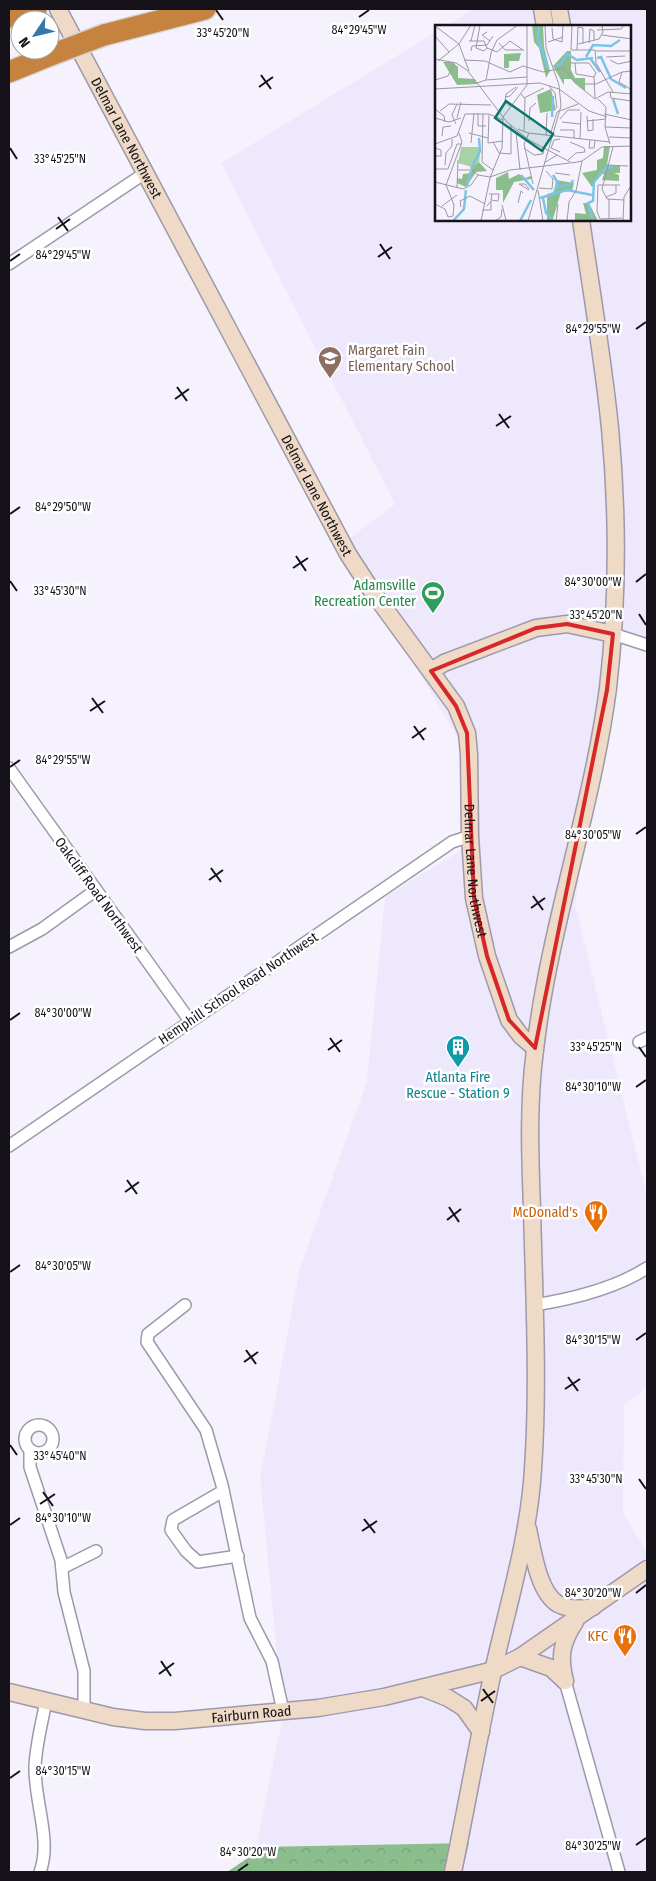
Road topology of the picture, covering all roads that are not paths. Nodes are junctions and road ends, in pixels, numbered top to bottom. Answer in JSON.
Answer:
{"nodes":[{"id":1,"x":58,"y":9,"type":"edge"},
{"id":2,"x":206,"y":9,"type":"edge"},
{"id":3,"x":542,"y":9,"type":"edge"},
{"id":4,"x":559,"y":9,"type":"edge"},
{"id":5,"x":545,"y":25,"type":"edge"},
{"id":6,"x":562,"y":25,"type":"edge"},
{"id":7,"x":60,"y":46,"type":"edge"},
{"id":8,"x":29,"y":60,"type":"edge"},
{"id":9,"x":9,"y":72,"type":"edge"},
{"id":10,"x":145,"y":173,"type":"junction"},
{"id":11,"x":581,"y":221,"type":"edge"},
{"id":12,"x":9,"y":264,"type":"edge"},
{"id":13,"x":613,"y":634,"type":"junction"},
{"id":14,"x":647,"y":644,"type":"edge"},
{"id":15,"x":431,"y":671,"type":"junction"},
{"id":16,"x":9,"y":768,"type":"edge"},
{"id":17,"x":470,"y":836,"type":"junction"},
{"id":18,"x":96,"y":890,"type":"junction"},
{"id":19,"x":9,"y":947,"type":"edge"},
{"id":20,"x":190,"y":1021,"type":"junction"},
{"id":21,"x":535,"y":1048,"type":"junction"},
{"id":22,"x":9,"y":1146,"type":"edge"},
{"id":23,"x":647,"y":1268,"type":"edge"},
{"id":24,"x":184,"y":1305,"type":"dead end"},
{"id":25,"x":534,"y":1305,"type":"junction"},
{"id":26,"x":30,"y":1450,"type":"dead end"},
{"id":27,"x":223,"y":1491,"type":"junction"},
{"id":28,"x":527,"y":1526,"type":"junction"},
{"id":29,"x":96,"y":1551,"type":"dead end"},
{"id":30,"x":238,"y":1556,"type":"junction"},
{"id":31,"x":62,"y":1568,"type":"junction"},
{"id":32,"x":647,"y":1569,"type":"edge"},
{"id":33,"x":593,"y":1607,"type":"junction"},
{"id":34,"x":577,"y":1618,"type":"junction"},
{"id":35,"x":520,"y":1657,"type":"junction"},
{"id":36,"x":494,"y":1670,"type":"junction"},
{"id":37,"x":565,"y":1681,"type":"junction"},
{"id":38,"x":424,"y":1688,"type":"junction"},
{"id":39,"x":9,"y":1692,"type":"edge"},
{"id":40,"x":46,"y":1702,"type":"junction"},
{"id":41,"x":84,"y":1710,"type":"junction"},
{"id":42,"x":282,"y":1711,"type":"junction"},
{"id":43,"x":481,"y":1732,"type":"junction"},
{"id":44,"x":40,"y":1872,"type":"edge"},
{"id":45,"x":453,"y":1872,"type":"edge"},
{"id":46,"x":619,"y":1872,"type":"edge"}],
"edges":[{"from":1,"to":10,"type":"street","name":"Delmar Lane Northwest"},
{"from":2,"to":7,"type":"highway","bridge":true},
{"from":3,"to":5,"type":"street"},
{"from":4,"to":6,"type":"street"},
{"from":8,"to":9,"type":"highway"},
{"from":10,"to":12,"type":"street"},
{"from":10,"to":15,"type":"street","name":"Delmar Lane Northwest"},
{"from":11,"to":13,"type":"street"},
{"from":13,"to":14,"type":"street"},
{"from":13,"to":15,"type":"street"},
{"from":13,"to":21,"type":"street"},
{"from":15,"to":17,"type":"street","name":"Delmar Lane Northwest"},
{"from":16,"to":18,"type":"street","name":"Oakcliff Road Northwest"},
{"from":17,"to":20,"type":"street","name":"Hemphill School Road Northwest"},
{"from":17,"to":21,"type":"street","name":"Delmar Lane Northwest"},
{"from":18,"to":19,"type":"street"},
{"from":18,"to":20,"type":"street","name":"Oakcliff Road Northwest"},
{"from":20,"to":22,"type":"street","name":"Hemphill School Road Northwest"},
{"from":21,"to":25,"type":"street"},
{"from":23,"to":25,"type":"street"},
{"from":24,"to":27,"type":"street"},
{"from":25,"to":28,"type":"street"},
{"from":26,"to":31,"type":"street"},
{"from":27,"to":30,"type":"street"},
{"from":27,"to":30,"type":"street"},
{"from":28,"to":33,"type":"street"},
{"from":28,"to":36,"type":"street"},
{"from":29,"to":31,"type":"street"},
{"from":30,"to":42,"type":"street"},
{"from":31,"to":41,"type":"street"},
{"from":32,"to":33,"type":"street","name":"Fairburn Road"},
{"from":33,"to":34,"type":"street","name":"Fairburn Road"},
{"from":34,"to":35,"type":"street","name":"Fairburn Road"},
{"from":34,"to":37,"type":"street"},
{"from":35,"to":36,"type":"street","name":"Fairburn Road"},
{"from":35,"to":37,"type":"street"},
{"from":36,"to":38,"type":"street","name":"Fairburn Road"},
{"from":36,"to":43,"type":"street"},
{"from":37,"to":46,"type":"street"},
{"from":38,"to":42,"type":"street","name":"Fairburn Road"},
{"from":38,"to":43,"type":"street"},
{"from":39,"to":40,"type":"street","name":"Fairburn Road"},
{"from":40,"to":41,"type":"street","name":"Fairburn Road"},
{"from":40,"to":44,"type":"street"},
{"from":41,"to":42,"type":"street","name":"Fairburn Road"},
{"from":43,"to":45,"type":"street"}]}
